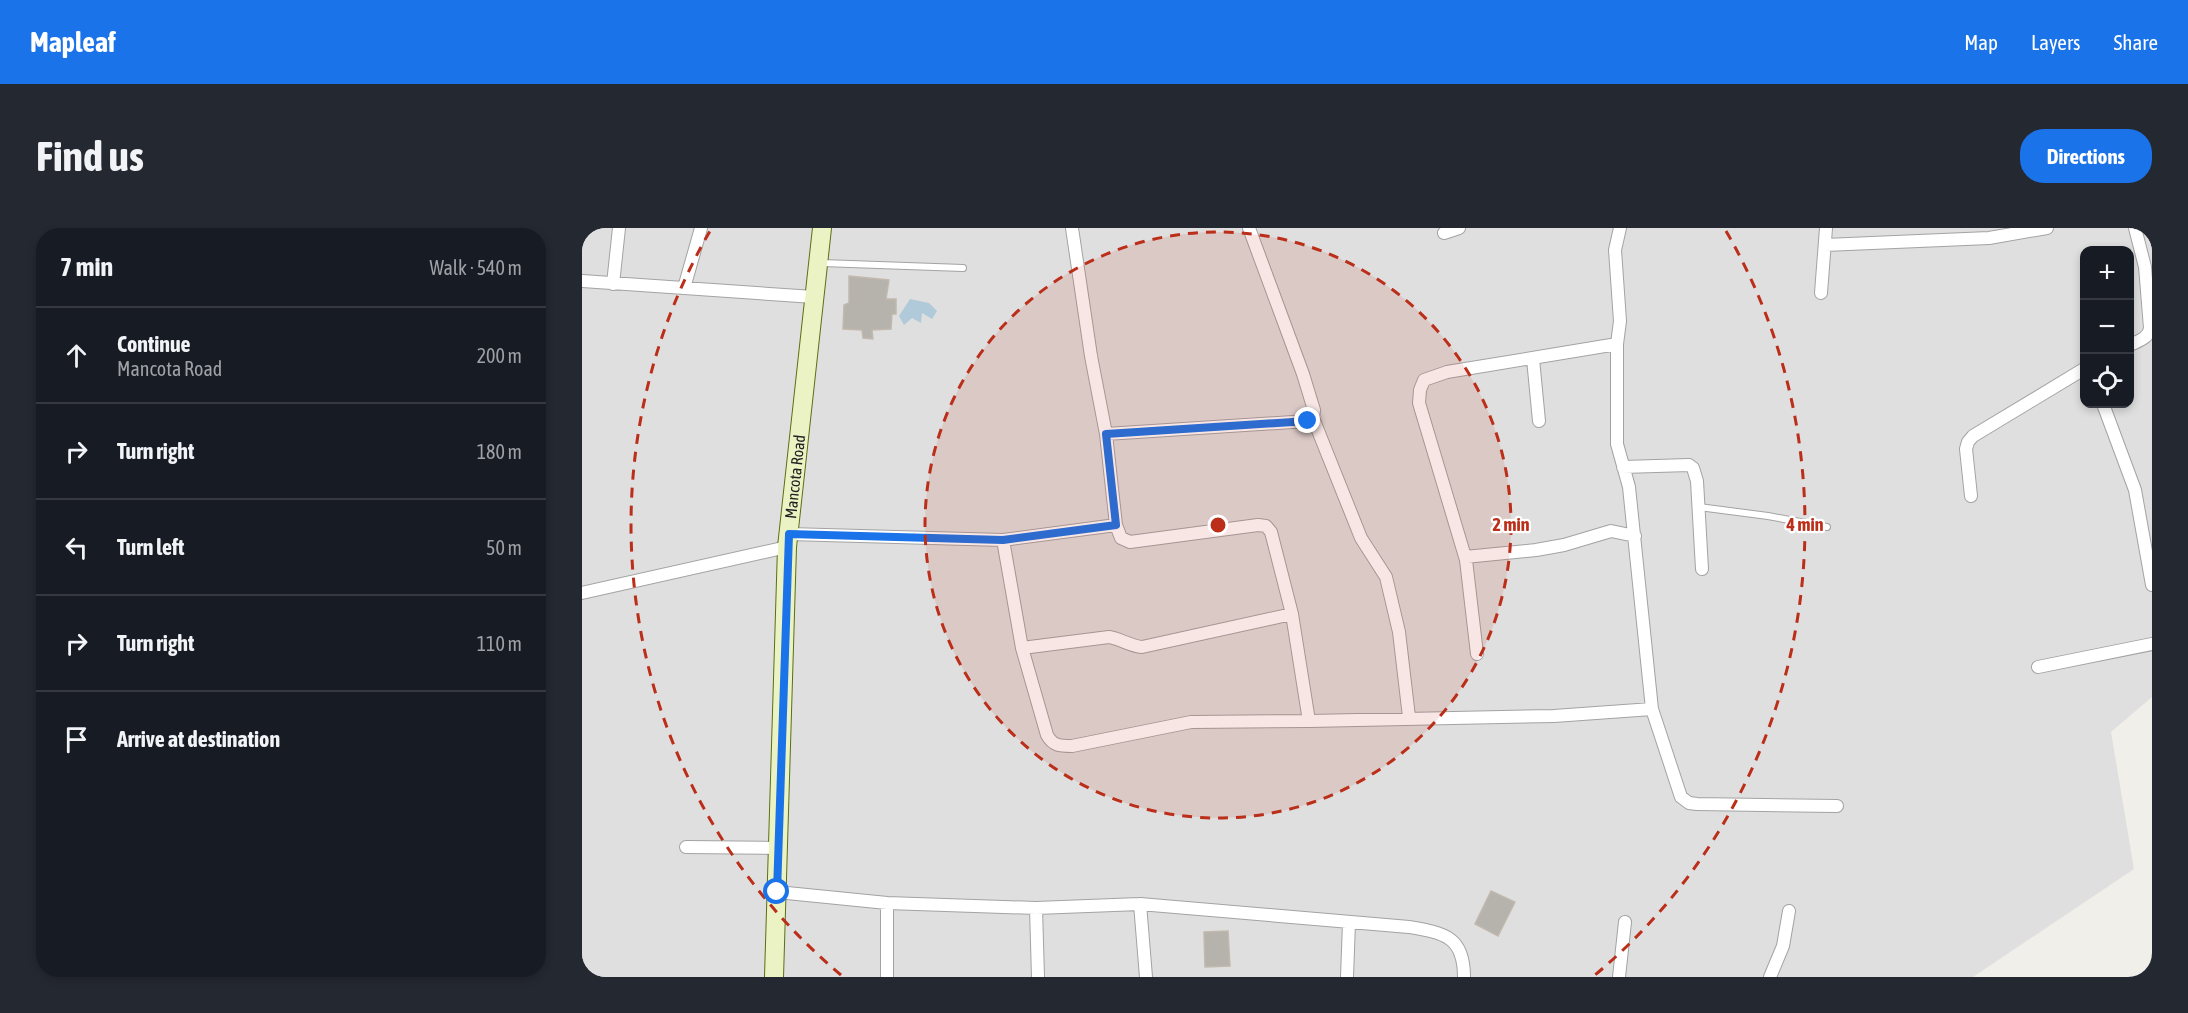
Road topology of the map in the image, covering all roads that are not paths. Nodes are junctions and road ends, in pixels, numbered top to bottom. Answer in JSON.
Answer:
{"nodes":[{"id":1,"x":619,"y":228,"type":"edge"},
{"id":2,"x":701,"y":228,"type":"edge"},
{"id":3,"x":822,"y":228,"type":"edge"},
{"id":4,"x":1072,"y":228,"type":"edge"},
{"id":5,"x":1249,"y":228,"type":"edge"},
{"id":6,"x":1459,"y":228,"type":"edge"},
{"id":7,"x":1620,"y":228,"type":"edge"},
{"id":8,"x":1826,"y":228,"type":"edge"},
{"id":9,"x":2047,"y":228,"type":"edge"},
{"id":10,"x":2135,"y":228,"type":"edge"},
{"id":11,"x":1444,"y":233,"type":"dead end"},
{"id":12,"x":1825,"y":244,"type":"junction"},
{"id":13,"x":818,"y":262,"type":"junction"},
{"id":14,"x":963,"y":268,"type":"dead end"},
{"id":15,"x":582,"y":282,"type":"edge"},
{"id":16,"x":613,"y":284,"type":"junction"},
{"id":17,"x":684,"y":288,"type":"junction"},
{"id":18,"x":1821,"y":293,"type":"dead end"},
{"id":19,"x":814,"y":297,"type":"junction"},
{"id":20,"x":2151,"y":333,"type":"edge"},
{"id":21,"x":2134,"y":343,"type":"edge"},
{"id":22,"x":1617,"y":344,"type":"junction"},
{"id":23,"x":1533,"y":359,"type":"junction"},
{"id":24,"x":2080,"y":372,"type":"edge"},
{"id":25,"x":2104,"y":408,"type":"edge"},
{"id":26,"x":1313,"y":418,"type":"junction"},
{"id":27,"x":1539,"y":421,"type":"dead end"},
{"id":28,"x":1106,"y":434,"type":"junction"},
{"id":29,"x":1623,"y":467,"type":"junction"},
{"id":30,"x":1971,"y":496,"type":"dead end"},
{"id":31,"x":1699,"y":507,"type":"junction"},
{"id":32,"x":1116,"y":525,"type":"junction"},
{"id":33,"x":1827,"y":527,"type":"dead end"},
{"id":34,"x":1635,"y":536,"type":"junction"},
{"id":35,"x":788,"y":540,"type":"junction"},
{"id":36,"x":1003,"y":540,"type":"junction"},
{"id":37,"x":1465,"y":557,"type":"junction"},
{"id":38,"x":2150,"y":557,"type":"edge"},
{"id":39,"x":1702,"y":569,"type":"dead end"},
{"id":40,"x":2152,"y":585,"type":"edge"},
{"id":41,"x":582,"y":593,"type":"edge"},
{"id":42,"x":1292,"y":614,"type":"junction"},
{"id":43,"x":2152,"y":644,"type":"edge"},
{"id":44,"x":1022,"y":648,"type":"junction"},
{"id":45,"x":1477,"y":654,"type":"dead end"},
{"id":46,"x":2038,"y":667,"type":"dead end"},
{"id":47,"x":1652,"y":709,"type":"junction"},
{"id":48,"x":1409,"y":717,"type":"junction"},
{"id":49,"x":1309,"y":721,"type":"junction"},
{"id":50,"x":1838,"y":806,"type":"dead end"},
{"id":51,"x":686,"y":847,"type":"dead end"},
{"id":52,"x":779,"y":848,"type":"junction"},
{"id":53,"x":777,"y":892,"type":"junction"},
{"id":54,"x":887,"y":903,"type":"junction"},
{"id":55,"x":1140,"y":904,"type":"junction"},
{"id":56,"x":1036,"y":908,"type":"junction"},
{"id":57,"x":1788,"y":911,"type":"dead end"},
{"id":58,"x":1625,"y":922,"type":"dead end"},
{"id":59,"x":1349,"y":923,"type":"junction"},
{"id":60,"x":774,"y":977,"type":"edge"},
{"id":61,"x":887,"y":977,"type":"edge"},
{"id":62,"x":1038,"y":977,"type":"edge"},
{"id":63,"x":1146,"y":977,"type":"edge"},
{"id":64,"x":1347,"y":977,"type":"edge"},
{"id":65,"x":1464,"y":977,"type":"edge"},
{"id":66,"x":1619,"y":977,"type":"edge"},
{"id":67,"x":1770,"y":977,"type":"edge"}],
"edges":[{"from":1,"to":16,"type":"street"},
{"from":2,"to":17,"type":"street"},
{"from":3,"to":13,"type":"main road","name":"Mancota Road"},
{"from":4,"to":28,"type":"street"},
{"from":5,"to":26,"type":"street"},
{"from":6,"to":11,"type":"street"},
{"from":7,"to":22,"type":"street"},
{"from":8,"to":12,"type":"street"},
{"from":9,"to":12,"type":"street"},
{"from":10,"to":20,"type":"street"},
{"from":12,"to":18,"type":"street"},
{"from":13,"to":14,"type":"lane"},
{"from":13,"to":19,"type":"main road","name":"Mancota Road"},
{"from":15,"to":16,"type":"street"},
{"from":16,"to":17,"type":"street"},
{"from":17,"to":19,"type":"street"},
{"from":19,"to":35,"type":"main road","name":"Mancota Road"},
{"from":20,"to":21,"type":"street"},
{"from":22,"to":23,"type":"street"},
{"from":22,"to":29,"type":"street"},
{"from":23,"to":27,"type":"street"},
{"from":23,"to":37,"type":"street"},
{"from":24,"to":30,"type":"street"},
{"from":25,"to":38,"type":"street"},
{"from":26,"to":28,"type":"street"},
{"from":26,"to":48,"type":"street"},
{"from":28,"to":32,"type":"street"},
{"from":29,"to":31,"type":"street"},
{"from":29,"to":34,"type":"street"},
{"from":31,"to":33,"type":"lane"},
{"from":31,"to":39,"type":"street"},
{"from":32,"to":36,"type":"street"},
{"from":32,"to":42,"type":"street"},
{"from":34,"to":37,"type":"street"},
{"from":34,"to":47,"type":"street"},
{"from":35,"to":36,"type":"street"},
{"from":35,"to":41,"type":"street"},
{"from":35,"to":52,"type":"main road","name":"Mancota Road"},
{"from":36,"to":44,"type":"street"},
{"from":37,"to":45,"type":"street"},
{"from":38,"to":40,"type":"street"},
{"from":42,"to":44,"type":"street"},
{"from":42,"to":49,"type":"street"},
{"from":43,"to":46,"type":"street"},
{"from":44,"to":49,"type":"street"},
{"from":47,"to":48,"type":"street"},
{"from":47,"to":50,"type":"street"},
{"from":48,"to":49,"type":"street"},
{"from":51,"to":52,"type":"street"},
{"from":52,"to":53,"type":"main road","name":"Mancota Road"},
{"from":53,"to":54,"type":"street"},
{"from":53,"to":60,"type":"main road","name":"Mancota Road"},
{"from":54,"to":56,"type":"street"},
{"from":54,"to":61,"type":"street"},
{"from":55,"to":56,"type":"street"},
{"from":55,"to":59,"type":"street"},
{"from":55,"to":63,"type":"street"},
{"from":56,"to":62,"type":"street"},
{"from":57,"to":67,"type":"street"},
{"from":58,"to":66,"type":"street"},
{"from":59,"to":64,"type":"street"},
{"from":59,"to":65,"type":"street"}]}
